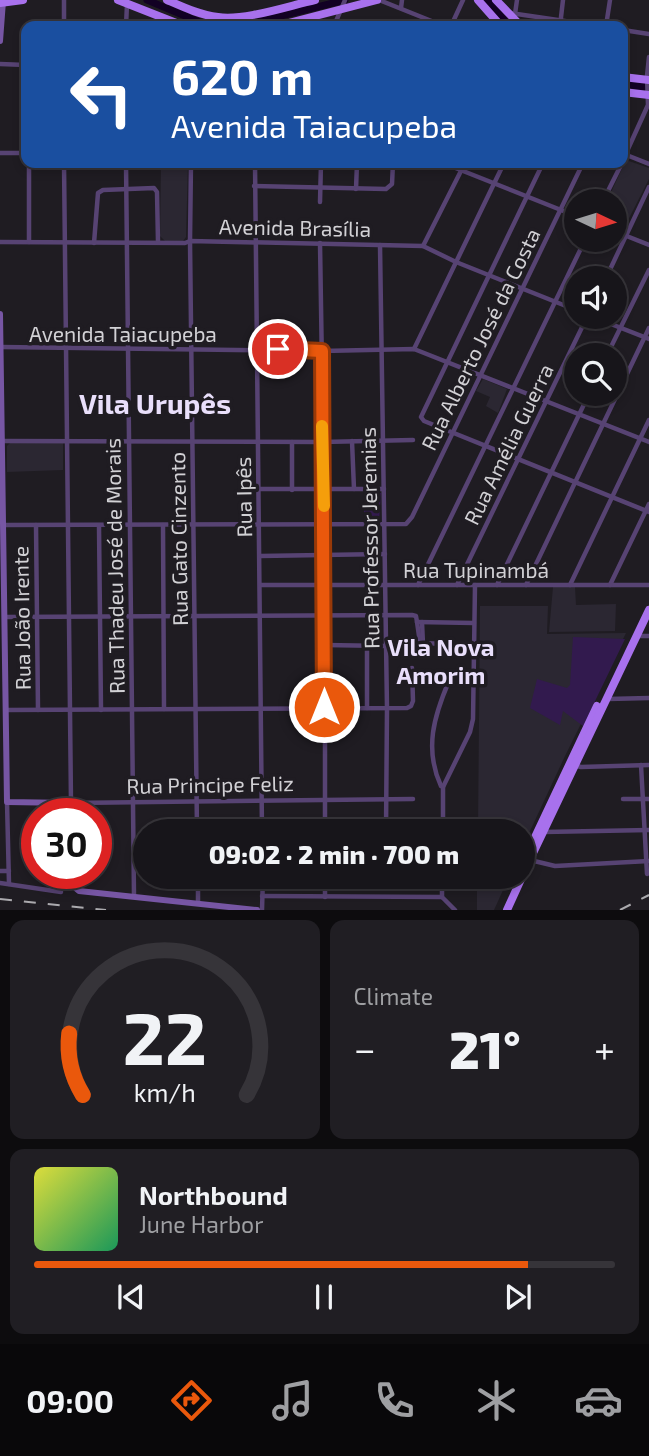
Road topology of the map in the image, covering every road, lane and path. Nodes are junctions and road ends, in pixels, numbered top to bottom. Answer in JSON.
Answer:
{"nodes":[{"id":1,"x":23,"y":0,"type":"edge"},
{"id":2,"x":64,"y":0,"type":"edge"},
{"id":3,"x":167,"y":0,"type":"edge"},
{"id":4,"x":315,"y":0,"type":"edge"},
{"id":5,"x":378,"y":0,"type":"edge"},
{"id":6,"x":401,"y":0,"type":"edge"},
{"id":7,"x":463,"y":0,"type":"edge"},
{"id":8,"x":478,"y":0,"type":"edge"},
{"id":9,"x":496,"y":0,"type":"edge"},
{"id":10,"x":517,"y":0,"type":"edge"},
{"id":11,"x":563,"y":0,"type":"edge"},
{"id":12,"x":610,"y":0,"type":"edge"},
{"id":13,"x":2,"y":1,"type":"edge"},
{"id":14,"x":122,"y":2,"type":"edge"},
{"id":15,"x":344,"y":4,"type":"edge"},
{"id":16,"x":401,"y":8,"type":"junction"},
{"id":17,"x":511,"y":13,"type":"junction"},
{"id":18,"x":64,"y":21,"type":"edge"},
{"id":19,"x":125,"y":21,"type":"edge"},
{"id":20,"x":171,"y":21,"type":"edge"},
{"id":21,"x":292,"y":21,"type":"edge"},
{"id":22,"x":336,"y":21,"type":"edge"},
{"id":23,"x":432,"y":21,"type":"edge"},
{"id":24,"x":453,"y":21,"type":"edge"},
{"id":25,"x":492,"y":21,"type":"edge"},
{"id":26,"x":517,"y":21,"type":"edge"},
{"id":27,"x":550,"y":21,"type":"edge"},
{"id":28,"x":560,"y":21,"type":"edge"},
{"id":29,"x":607,"y":21,"type":"edge"},
{"id":30,"x":628,"y":31,"type":"edge"},
{"id":31,"x":649,"y":34,"type":"edge"},
{"id":32,"x":0,"y":41,"type":"edge"},
{"id":33,"x":649,"y":57,"type":"edge"},
{"id":34,"x":0,"y":64,"type":"edge"},
{"id":35,"x":21,"y":65,"type":"edge"},
{"id":36,"x":628,"y":78,"type":"edge"},
{"id":37,"x":648,"y":81,"type":"edge"},
{"id":38,"x":628,"y":93,"type":"edge"},
{"id":39,"x":648,"y":95,"type":"edge"},
{"id":40,"x":628,"y":148,"type":"edge"},
{"id":41,"x":0,"y":153,"type":"edge"},
{"id":42,"x":21,"y":153,"type":"edge"},
{"id":43,"x":628,"y":159,"type":"edge"},
{"id":44,"x":649,"y":164,"type":"edge"},
{"id":45,"x":29,"y":168,"type":"edge"},
{"id":46,"x":64,"y":168,"type":"edge"},
{"id":47,"x":126,"y":168,"type":"edge"},
{"id":48,"x":191,"y":168,"type":"edge"},
{"id":49,"x":255,"y":168,"type":"edge"},
{"id":50,"x":321,"y":168,"type":"edge"},
{"id":51,"x":358,"y":168,"type":"edge"},
{"id":52,"x":393,"y":168,"type":"edge"},
{"id":53,"x":456,"y":168,"type":"edge"},
{"id":54,"x":502,"y":168,"type":"edge"},
{"id":55,"x":541,"y":168,"type":"edge"},
{"id":56,"x":581,"y":168,"type":"edge"},
{"id":57,"x":618,"y":168,"type":"edge"},
{"id":58,"x":461,"y":170,"type":"junction"},
{"id":59,"x":494,"y":183,"type":"junction"},
{"id":60,"x":254,"y":186,"type":"junction"},
{"id":61,"x":649,"y":187,"type":"edge"},
{"id":62,"x":320,"y":188,"type":"junction"},
{"id":63,"x":125,"y":189,"type":"junction"},
{"id":64,"x":356,"y":189,"type":"junction"},
{"id":65,"x":609,"y":189,"type":"edge"},
{"id":66,"x":527,"y":197,"type":"junction"},
{"id":67,"x":320,"y":202,"type":"dead end"},
{"id":68,"x":560,"y":210,"type":"junction"},
{"id":69,"x":564,"y":212,"type":"edge"},
{"id":70,"x":627,"y":232,"type":"edge"},
{"id":71,"x":627,"y":237,"type":"edge"},
{"id":72,"x":190,"y":240,"type":"junction"},
{"id":73,"x":0,"y":242,"type":"edge"},
{"id":74,"x":29,"y":242,"type":"junction"},
{"id":75,"x":64,"y":242,"type":"junction"},
{"id":76,"x":158,"y":242,"type":"junction"},
{"id":77,"x":254,"y":242,"type":"junction"},
{"id":78,"x":94,"y":243,"type":"junction"},
{"id":79,"x":126,"y":243,"type":"junction"},
{"id":80,"x":320,"y":243,"type":"junction"},
{"id":81,"x":380,"y":245,"type":"junction"},
{"id":82,"x":649,"y":245,"type":"edge"},
{"id":83,"x":423,"y":246,"type":"junction"},
{"id":84,"x":579,"y":252,"type":"edge"},
{"id":85,"x":456,"y":262,"type":"junction"},
{"id":86,"x":649,"y":270,"type":"edge"},
{"id":87,"x":489,"y":275,"type":"junction"},
{"id":88,"x":523,"y":288,"type":"junction"},
{"id":89,"x":555,"y":302,"type":"junction"},
{"id":90,"x":564,"y":305,"type":"edge"},
{"id":91,"x":0,"y":314,"type":"edge"},
{"id":92,"x":627,"y":314,"type":"edge"},
{"id":93,"x":649,"y":328,"type":"edge"},
{"id":94,"x":581,"y":329,"type":"edge"},
{"id":95,"x":623,"y":329,"type":"edge"},
{"id":96,"x":647,"y":338,"type":"edge"},
{"id":97,"x":0,"y":347,"type":"edge"},
{"id":98,"x":66,"y":348,"type":"junction"},
{"id":99,"x":127,"y":349,"type":"junction"},
{"id":100,"x":191,"y":349,"type":"junction"},
{"id":101,"x":256,"y":349,"type":"junction"},
{"id":102,"x":414,"y":349,"type":"junction"},
{"id":103,"x":382,"y":350,"type":"junction"},
{"id":104,"x":322,"y":351,"type":"junction"},
{"id":105,"x":447,"y":362,"type":"junction"},
{"id":106,"x":480,"y":375,"type":"junction"},
{"id":107,"x":513,"y":388,"type":"junction"},
{"id":108,"x":546,"y":402,"type":"junction"},
{"id":109,"x":583,"y":406,"type":"edge"},
{"id":110,"x":579,"y":415,"type":"junction"},
{"id":111,"x":649,"y":420,"type":"edge"},
{"id":112,"x":603,"y":424,"type":"junction"},
{"id":113,"x":453,"y":433,"type":"junction"},
{"id":114,"x":640,"y":438,"type":"junction"},
{"id":115,"x":67,"y":440,"type":"junction"},
{"id":116,"x":413,"y":440,"type":"dead end"},
{"id":117,"x":1,"y":441,"type":"edge"},
{"id":118,"x":129,"y":441,"type":"junction"},
{"id":119,"x":352,"y":441,"type":"junction"},
{"id":120,"x":383,"y":441,"type":"junction"},
{"id":121,"x":193,"y":442,"type":"junction"},
{"id":122,"x":257,"y":442,"type":"junction"},
{"id":123,"x":292,"y":442,"type":"junction"},
{"id":124,"x":322,"y":442,"type":"junction"},
{"id":125,"x":649,"y":442,"type":"edge"},
{"id":126,"x":486,"y":446,"type":"junction"},
{"id":127,"x":518,"y":459,"type":"junction"},
{"id":128,"x":551,"y":473,"type":"junction"},
{"id":129,"x":576,"y":482,"type":"junction"},
{"id":130,"x":258,"y":489,"type":"junction"},
{"id":131,"x":324,"y":489,"type":"junction"},
{"id":132,"x":354,"y":489,"type":"junction"},
{"id":133,"x":384,"y":489,"type":"junction"},
{"id":134,"x":292,"y":490,"type":"junction"},
{"id":135,"x":613,"y":497,"type":"junction"},
{"id":136,"x":649,"y":504,"type":"edge"},
{"id":137,"x":648,"y":511,"type":"edge"},
{"id":138,"x":4,"y":524,"type":"junction"},
{"id":139,"x":36,"y":525,"type":"junction"},
{"id":140,"x":163,"y":525,"type":"junction"},
{"id":141,"x":194,"y":525,"type":"junction"},
{"id":142,"x":384,"y":525,"type":"junction"},
{"id":143,"x":67,"y":526,"type":"junction"},
{"id":144,"x":99,"y":526,"type":"junction"},
{"id":145,"x":130,"y":526,"type":"junction"},
{"id":146,"x":259,"y":526,"type":"junction"},
{"id":147,"x":324,"y":526,"type":"junction"},
{"id":148,"x":385,"y":554,"type":"junction"},
{"id":149,"x":325,"y":555,"type":"junction"},
{"id":150,"x":260,"y":556,"type":"junction"},
{"id":151,"x":324,"y":585,"type":"junction"},
{"id":152,"x":385,"y":585,"type":"junction"},
{"id":153,"x":418,"y":585,"type":"junction"},
{"id":154,"x":457,"y":585,"type":"junction"},
{"id":155,"x":475,"y":585,"type":"junction"},
{"id":156,"x":497,"y":585,"type":"junction"},
{"id":157,"x":526,"y":585,"type":"junction"},
{"id":158,"x":570,"y":585,"type":"junction"},
{"id":159,"x":610,"y":585,"type":"junction"},
{"id":160,"x":649,"y":585,"type":"edge"},
{"id":161,"x":260,"y":586,"type":"junction"},
{"id":162,"x":649,"y":600,"type":"edge"},
{"id":163,"x":649,"y":610,"type":"edge"},
{"id":164,"x":3,"y":612,"type":"edge"},
{"id":165,"x":164,"y":615,"type":"junction"},
{"id":166,"x":195,"y":615,"type":"junction"},
{"id":167,"x":261,"y":615,"type":"junction"},
{"id":168,"x":69,"y":616,"type":"junction"},
{"id":169,"x":100,"y":616,"type":"junction"},
{"id":170,"x":131,"y":616,"type":"junction"},
{"id":171,"x":324,"y":616,"type":"junction"},
{"id":172,"x":386,"y":616,"type":"junction"},
{"id":173,"x":38,"y":617,"type":"junction"},
{"id":174,"x":420,"y":622,"type":"junction"},
{"id":175,"x":474,"y":623,"type":"junction"},
{"id":176,"x":636,"y":636,"type":"junction"},
{"id":177,"x":649,"y":636,"type":"edge"},
{"id":178,"x":325,"y":645,"type":"junction"},
{"id":179,"x":474,"y":645,"type":"junction"},
{"id":180,"x":367,"y":646,"type":"junction"},
{"id":181,"x":386,"y":646,"type":"junction"},
{"id":182,"x":412,"y":668,"type":"dead end"},
{"id":183,"x":474,"y":680,"type":"junction"},
{"id":184,"x":412,"y":681,"type":"junction"},
{"id":185,"x":449,"y":681,"type":"junction"},
{"id":186,"x":649,"y":698,"type":"edge"},
{"id":187,"x":606,"y":699,"type":"junction"},
{"id":188,"x":3,"y":701,"type":"edge"},
{"id":189,"x":324,"y":707,"type":"junction"},
{"id":190,"x":260,"y":708,"type":"junction"},
{"id":191,"x":367,"y":708,"type":"junction"},
{"id":192,"x":387,"y":708,"type":"junction"},
{"id":193,"x":132,"y":709,"type":"junction"},
{"id":194,"x":164,"y":709,"type":"junction"},
{"id":195,"x":196,"y":709,"type":"junction"},
{"id":196,"x":6,"y":710,"type":"junction"},
{"id":197,"x":38,"y":710,"type":"junction"},
{"id":198,"x":70,"y":710,"type":"junction"},
{"id":199,"x":101,"y":710,"type":"junction"},
{"id":200,"x":573,"y":764,"type":"junction"},
{"id":201,"x":642,"y":765,"type":"junction"},
{"id":202,"x":649,"y":765,"type":"edge"},
{"id":203,"x":4,"y":775,"type":"edge"},
{"id":204,"x":443,"y":787,"type":"junction"},
{"id":205,"x":71,"y":798,"type":"edge"},
{"id":206,"x":413,"y":799,"type":"dead end"},
{"id":207,"x":624,"y":799,"type":"dead end"},
{"id":208,"x":646,"y":799,"type":"edge"},
{"id":209,"x":261,"y":800,"type":"junction"},
{"id":210,"x":324,"y":800,"type":"junction"},
{"id":211,"x":386,"y":800,"type":"junction"},
{"id":212,"x":197,"y":801,"type":"junction"},
{"id":213,"x":7,"y":802,"type":"junction"},
{"id":214,"x":21,"y":802,"type":"edge"},
{"id":215,"x":112,"y":802,"type":"edge"},
{"id":216,"x":132,"y":802,"type":"junction"},
{"id":217,"x":197,"y":819,"type":"edge"},
{"id":218,"x":262,"y":819,"type":"edge"},
{"id":219,"x":325,"y":819,"type":"edge"},
{"id":220,"x":386,"y":819,"type":"edge"},
{"id":221,"x":443,"y":819,"type":"edge"},
{"id":222,"x":647,"y":830,"type":"edge"},
{"id":223,"x":544,"y":832,"type":"junction"},
{"id":224,"x":535,"y":842,"type":"edge"},
{"id":225,"x":535,"y":846,"type":"edge"},
{"id":226,"x":648,"y":861,"type":"edge"},
{"id":227,"x":535,"y":863,"type":"edge"},
{"id":228,"x":0,"y":871,"type":"edge"},
{"id":229,"x":9,"y":871,"type":"junction"},
{"id":230,"x":646,"y":874,"type":"dead end"},
{"id":231,"x":0,"y":883,"type":"edge"},
{"id":232,"x":9,"y":884,"type":"junction"},
{"id":233,"x":77,"y":889,"type":"edge"},
{"id":234,"x":198,"y":889,"type":"edge"},
{"id":235,"x":262,"y":889,"type":"edge"},
{"id":236,"x":326,"y":889,"type":"edge"},
{"id":237,"x":442,"y":889,"type":"edge"},
{"id":238,"x":511,"y":889,"type":"edge"},
{"id":239,"x":517,"y":889,"type":"edge"},
{"id":240,"x":61,"y":892,"type":"dead end"},
{"id":241,"x":134,"y":896,"type":"junction"},
{"id":242,"x":262,"y":896,"type":"junction"},
{"id":243,"x":326,"y":897,"type":"junction"},
{"id":244,"x":442,"y":897,"type":"junction"},
{"id":245,"x":198,"y":904,"type":"junction"},
{"id":246,"x":260,"y":910,"type":"edge"},
{"id":247,"x":455,"y":910,"type":"edge"},
{"id":248,"x":501,"y":910,"type":"edge"},
{"id":249,"x":507,"y":910,"type":"edge"}],
"edges":[{"from":1,"to":13,"type":"highway"},
{"from":2,"to":18,"type":"street"},
{"from":3,"to":4,"type":"highway"},
{"from":5,"to":15,"type":"highway"},
{"from":5,"to":16,"type":"street"},
{"from":6,"to":16,"type":"street"},
{"from":7,"to":24,"type":"street"},
{"from":8,"to":25,"type":"highway"},
{"from":9,"to":17,"type":"highway"},
{"from":10,"to":17,"type":"street"},
{"from":11,"to":28,"type":"street"},
{"from":12,"to":29,"type":"street"},
{"from":13,"to":32,"type":"street"},
{"from":14,"to":19,"type":"street"},
{"from":14,"to":20,"type":"highway"},
{"from":15,"to":21,"type":"highway"},
{"from":15,"to":22,"type":"street"},
{"from":16,"to":23,"type":"street"},
{"from":17,"to":26,"type":"highway"},
{"from":17,"to":27,"type":"street"},
{"from":30,"to":31,"type":"street"},
{"from":33,"to":37,"type":"street"},
{"from":34,"to":35,"type":"street"},
{"from":36,"to":37,"type":"highway"},
{"from":37,"to":39,"type":"street"},
{"from":38,"to":39,"type":"highway"},
{"from":39,"to":40,"type":"street"},
{"from":41,"to":42,"type":"street"},
{"from":43,"to":44,"type":"street"},
{"from":45,"to":74,"type":"street"},
{"from":46,"to":75,"type":"street"},
{"from":47,"to":63,"type":"street","name":"Rua Thadeu José de Morais"},
{"from":48,"to":72,"type":"street","name":"Rua Gato Cinzento"},
{"from":49,"to":60,"type":"street","name":"Rua Ipês"},
{"from":50,"to":62,"type":"street"},
{"from":51,"to":64,"type":"street"},
{"from":52,"to":64,"type":"street"},
{"from":53,"to":58,"type":"street"},
{"from":54,"to":59,"type":"street"},
{"from":55,"to":66,"type":"street"},
{"from":56,"to":68,"type":"street","name":"Rua Alberto José da Costa"},
{"from":57,"to":65,"type":"street"},
{"from":58,"to":59,"type":"street"},
{"from":58,"to":83,"type":"street"},
{"from":59,"to":66,"type":"street"},
{"from":59,"to":85,"type":"street"},
{"from":60,"to":62,"type":"street"},
{"from":60,"to":77,"type":"street","name":"Rua Ipês"},
{"from":61,"to":70,"type":"street"},
{"from":62,"to":64,"type":"street"},
{"from":62,"to":67,"type":"street"},
{"from":63,"to":76,"type":"street"},
{"from":63,"to":78,"type":"street"},
{"from":63,"to":79,"type":"street","name":"Rua Thadeu José de Morais"},
{"from":66,"to":68,"type":"street"},
{"from":66,"to":87,"type":"street"},
{"from":68,"to":69,"type":"street"},
{"from":68,"to":88,"type":"street","name":"Rua Alberto José da Costa"},
{"from":71,"to":82,"type":"street"},
{"from":72,"to":76,"type":"street","name":"Avenida Brasília"},
{"from":72,"to":77,"type":"street","name":"Avenida Brasília"},
{"from":72,"to":100,"type":"street","name":"Rua Gato Cinzento"},
{"from":73,"to":74,"type":"street","name":"Avenida Brasília"},
{"from":74,"to":75,"type":"street","name":"Avenida Brasília"},
{"from":75,"to":78,"type":"street","name":"Avenida Brasília"},
{"from":75,"to":98,"type":"street"},
{"from":76,"to":79,"type":"street","name":"Avenida Brasília"},
{"from":77,"to":80,"type":"street","name":"Avenida Brasília"},
{"from":77,"to":101,"type":"street","name":"Rua Ipês"},
{"from":78,"to":79,"type":"street","name":"Avenida Brasília"},
{"from":79,"to":99,"type":"street","name":"Rua Thadeu José de Morais"},
{"from":80,"to":81,"type":"street","name":"Avenida Brasília"},
{"from":80,"to":104,"type":"street"},
{"from":81,"to":83,"type":"street","name":"Avenida Brasília"},
{"from":81,"to":103,"type":"street","name":"Rua Professor Jeremias"},
{"from":83,"to":85,"type":"street","name":"Avenida Brasília"},
{"from":84,"to":89,"type":"street"},
{"from":85,"to":87,"type":"street","name":"Avenida Brasília"},
{"from":85,"to":102,"type":"street"},
{"from":86,"to":92,"type":"street"},
{"from":87,"to":88,"type":"street","name":"Avenida Brasília"},
{"from":87,"to":105,"type":"street"},
{"from":88,"to":89,"type":"street","name":"Avenida Brasília"},
{"from":88,"to":106,"type":"street","name":"Rua Alberto José da Costa"},
{"from":89,"to":90,"type":"street","name":"Avenida Brasília"},
{"from":89,"to":107,"type":"street"},
{"from":91,"to":97,"type":"street"},
{"from":93,"to":96,"type":"street"},
{"from":94,"to":108,"type":"street","name":"Rua Amélia Guerra"},
{"from":95,"to":96,"type":"street"},
{"from":96,"to":112,"type":"street"},
{"from":97,"to":98,"type":"street","name":"Avenida Taiacupeba"},
{"from":97,"to":117,"type":"street"},
{"from":98,"to":99,"type":"street","name":"Avenida Taiacupeba"},
{"from":98,"to":115,"type":"street"},
{"from":99,"to":100,"type":"street","name":"Avenida Taiacupeba"},
{"from":99,"to":118,"type":"street","name":"Rua Thadeu José de Morais"},
{"from":100,"to":101,"type":"street","name":"Avenida Taiacupeba"},
{"from":100,"to":121,"type":"street","name":"Rua Gato Cinzento"},
{"from":101,"to":104,"type":"street","name":"Avenida Taiacupeba"},
{"from":101,"to":122,"type":"street","name":"Rua Ipês"},
{"from":102,"to":103,"type":"street","name":"Avenida Taiacupeba"},
{"from":102,"to":105,"type":"street","name":"Avenida Taiacupeba"},
{"from":103,"to":104,"type":"street","name":"Avenida Taiacupeba"},
{"from":103,"to":120,"type":"street","name":"Rua Professor Jeremias"},
{"from":104,"to":124,"type":"street"},
{"from":105,"to":106,"type":"street","name":"Avenida Taiacupeba"},
{"from":105,"to":113,"type":"street"},
{"from":106,"to":107,"type":"street","name":"Avenida Taiacupeba"},
{"from":106,"to":113,"type":"street","name":"Rua Alberto José da Costa"},
{"from":107,"to":108,"type":"street","name":"Avenida Taiacupeba"},
{"from":107,"to":126,"type":"street"},
{"from":108,"to":110,"type":"street","name":"Avenida Taiacupeba"},
{"from":108,"to":127,"type":"street","name":"Rua Amélia Guerra"},
{"from":109,"to":110,"type":"street"},
{"from":110,"to":112,"type":"street","name":"Avenida Taiacupeba"},
{"from":110,"to":128,"type":"street"},
{"from":111,"to":114,"type":"street"},
{"from":112,"to":114,"type":"street","name":"Avenida Taiacupeba"},
{"from":112,"to":129,"type":"street"},
{"from":113,"to":126,"type":"street"},
{"from":113,"to":142,"type":"street","name":"Rua Alberto José da Costa"},
{"from":114,"to":125,"type":"street","name":"Avenida Taiacupeba"},
{"from":114,"to":135,"type":"street"},
{"from":115,"to":117,"type":"street"},
{"from":115,"to":118,"type":"street"},
{"from":115,"to":143,"type":"street"},
{"from":116,"to":120,"type":"street"},
{"from":117,"to":138,"type":"street"},
{"from":118,"to":121,"type":"street"},
{"from":118,"to":145,"type":"street","name":"Rua Thadeu José de Morais"},
{"from":119,"to":120,"type":"street"},
{"from":119,"to":124,"type":"street"},
{"from":119,"to":132,"type":"street"},
{"from":120,"to":133,"type":"street","name":"Rua Professor Jeremias"},
{"from":121,"to":122,"type":"street"},
{"from":121,"to":141,"type":"street","name":"Rua Gato Cinzento"},
{"from":122,"to":123,"type":"street"},
{"from":122,"to":130,"type":"street","name":"Rua Ipês"},
{"from":123,"to":124,"type":"street"},
{"from":123,"to":134,"type":"street"},
{"from":124,"to":131,"type":"street"},
{"from":126,"to":127,"type":"street"},
{"from":126,"to":153,"type":"street"},
{"from":127,"to":128,"type":"street"},
{"from":127,"to":154,"type":"street","name":"Rua Amélia Guerra"},
{"from":128,"to":129,"type":"street"},
{"from":128,"to":156,"type":"street"},
{"from":129,"to":135,"type":"street"},
{"from":129,"to":157,"type":"street"},
{"from":130,"to":134,"type":"street"},
{"from":130,"to":146,"type":"street","name":"Rua Ipês"},
{"from":131,"to":132,"type":"street"},
{"from":131,"to":134,"type":"street"},
{"from":131,"to":147,"type":"street"},
{"from":132,"to":133,"type":"street"},
{"from":133,"to":142,"type":"street","name":"Rua Professor Jeremias"},
{"from":135,"to":137,"type":"street"},
{"from":135,"to":158,"type":"street"},
{"from":136,"to":137,"type":"street"},
{"from":137,"to":159,"type":"street"},
{"from":138,"to":139,"type":"street"},
{"from":138,"to":164,"type":"street"},
{"from":139,"to":143,"type":"street"},
{"from":139,"to":173,"type":"street","name":"Rua João Irente"},
{"from":140,"to":141,"type":"street"},
{"from":140,"to":145,"type":"street"},
{"from":140,"to":165,"type":"street"},
{"from":141,"to":146,"type":"street"},
{"from":141,"to":166,"type":"street","name":"Rua Gato Cinzento"},
{"from":142,"to":147,"type":"street"},
{"from":142,"to":148,"type":"street","name":"Rua Professor Jeremias"},
{"from":143,"to":144,"type":"street"},
{"from":143,"to":168,"type":"street"},
{"from":144,"to":145,"type":"street"},
{"from":144,"to":169,"type":"street"},
{"from":145,"to":170,"type":"street","name":"Rua Thadeu José de Morais"},
{"from":146,"to":147,"type":"street"},
{"from":146,"to":150,"type":"street","name":"Rua Ipês"},
{"from":147,"to":149,"type":"street"},
{"from":148,"to":149,"type":"street"},
{"from":148,"to":152,"type":"street","name":"Rua Professor Jeremias"},
{"from":149,"to":150,"type":"street"},
{"from":149,"to":151,"type":"street"},
{"from":150,"to":161,"type":"street","name":"Rua Ipês"},
{"from":151,"to":152,"type":"street","name":"Rua Tupinambá"},
{"from":151,"to":161,"type":"street","name":"Rua Tupinambá"},
{"from":151,"to":171,"type":"street"},
{"from":152,"to":153,"type":"street","name":"Rua Tupinambá"},
{"from":152,"to":172,"type":"street","name":"Rua Professor Jeremias"},
{"from":153,"to":154,"type":"street","name":"Rua Tupinambá"},
{"from":154,"to":155,"type":"street","name":"Rua Tupinambá"},
{"from":155,"to":156,"type":"street","name":"Rua Tupinambá"},
{"from":155,"to":175,"type":"street"},
{"from":156,"to":157,"type":"street","name":"Rua Tupinambá"},
{"from":157,"to":158,"type":"street","name":"Rua Tupinambá"},
{"from":158,"to":159,"type":"street","name":"Rua Tupinambá"},
{"from":159,"to":160,"type":"street","name":"Rua Tupinambá"},
{"from":161,"to":167,"type":"street","name":"Rua Ipês"},
{"from":162,"to":200,"type":"highway"},
{"from":163,"to":176,"type":"highway"},
{"from":164,"to":173,"type":"street"},
{"from":164,"to":188,"type":"street"},
{"from":165,"to":166,"type":"street"},
{"from":165,"to":170,"type":"street"},
{"from":165,"to":194,"type":"street"},
{"from":166,"to":167,"type":"street"},
{"from":166,"to":195,"type":"street","name":"Rua Gato Cinzento"},
{"from":167,"to":171,"type":"street"},
{"from":167,"to":190,"type":"street","name":"Rua Ipês"},
{"from":168,"to":169,"type":"street"},
{"from":168,"to":173,"type":"street"},
{"from":168,"to":198,"type":"street"},
{"from":169,"to":170,"type":"street"},
{"from":169,"to":199,"type":"street"},
{"from":170,"to":193,"type":"street","name":"Rua Thadeu José de Morais"},
{"from":171,"to":172,"type":"street"},
{"from":171,"to":178,"type":"street"},
{"from":172,"to":174,"type":"street"},
{"from":172,"to":181,"type":"street","name":"Rua Professor Jeremias"},
{"from":173,"to":197,"type":"street","name":"Rua João Irente"},
{"from":174,"to":175,"type":"street"},
{"from":174,"to":179,"type":"street"},
{"from":175,"to":179,"type":"street"},
{"from":176,"to":177,"type":"street"},
{"from":176,"to":187,"type":"highway"},
{"from":178,"to":180,"type":"street"},
{"from":178,"to":189,"type":"street"},
{"from":179,"to":183,"type":"street"},
{"from":180,"to":181,"type":"street"},
{"from":180,"to":191,"type":"street"},
{"from":181,"to":192,"type":"street","name":"Rua Professor Jeremias"},
{"from":182,"to":184,"type":"street"},
{"from":183,"to":185,"type":"street"},
{"from":183,"to":204,"type":"street"},
{"from":184,"to":185,"type":"street"},
{"from":184,"to":192,"type":"street"},
{"from":185,"to":204,"type":"street"},
{"from":186,"to":187,"type":"street"},
{"from":187,"to":200,"type":"highway"},
{"from":188,"to":196,"type":"street"},
{"from":189,"to":190,"type":"street"},
{"from":189,"to":191,"type":"street"},
{"from":189,"to":210,"type":"street"},
{"from":190,"to":195,"type":"street"},
{"from":190,"to":209,"type":"street","name":"Rua Ipês"},
{"from":191,"to":192,"type":"street"},
{"from":192,"to":211,"type":"street","name":"Rua Professor Jeremias"},
{"from":193,"to":194,"type":"street"},
{"from":193,"to":199,"type":"street"},
{"from":193,"to":216,"type":"street","name":"Rua Thadeu José de Morais"},
{"from":194,"to":195,"type":"street"},
{"from":195,"to":212,"type":"street","name":"Rua Gato Cinzento"},
{"from":196,"to":197,"type":"street"},
{"from":196,"to":203,"type":"street"},
{"from":197,"to":198,"type":"street"},
{"from":198,"to":199,"type":"street"},
{"from":198,"to":205,"type":"street"},
{"from":200,"to":201,"type":"street"},
{"from":200,"to":223,"type":"highway"},
{"from":200,"to":224,"type":"highway"},
{"from":201,"to":202,"type":"street"},
{"from":201,"to":208,"type":"street"},
{"from":203,"to":213,"type":"street"},
{"from":204,"to":221,"type":"street"},
{"from":206,"to":211,"type":"street","name":"Rua Principe Feliz"},
{"from":207,"to":208,"type":"street"},
{"from":208,"to":222,"type":"street"},
{"from":209,"to":210,"type":"street","name":"Rua Principe Feliz"},
{"from":209,"to":212,"type":"street","name":"Rua Principe Feliz"},
{"from":209,"to":218,"type":"street","name":"Rua Ipês"},
{"from":210,"to":211,"type":"street","name":"Rua Principe Feliz"},
{"from":210,"to":219,"type":"street"},
{"from":211,"to":220,"type":"street","name":"Rua Professor Jeremias"},
{"from":212,"to":216,"type":"street","name":"Rua Principe Feliz"},
{"from":212,"to":217,"type":"street","name":"Rua Gato Cinzento"},
{"from":213,"to":214,"type":"street","name":"Rua Principe Feliz"},
{"from":213,"to":229,"type":"street"},
{"from":215,"to":216,"type":"street","name":"Rua Principe Feliz"},
{"from":216,"to":241,"type":"street","name":"Rua Thadeu José de Morais"},
{"from":222,"to":223,"type":"street"},
{"from":222,"to":226,"type":"street"},
{"from":223,"to":225,"type":"highway"},
{"from":226,"to":227,"type":"street"},
{"from":226,"to":230,"type":"street"},
{"from":228,"to":229,"type":"street"},
{"from":229,"to":232,"type":"street"},
{"from":231,"to":232,"type":"street"},
{"from":232,"to":240,"type":"street"},
{"from":233,"to":241,"type":"street"},
{"from":234,"to":245,"type":"street"},
{"from":235,"to":242,"type":"street"},
{"from":236,"to":243,"type":"street"},
{"from":237,"to":244,"type":"street"},
{"from":238,"to":248,"type":"highway"},
{"from":239,"to":249,"type":"highway"},
{"from":241,"to":245,"type":"street"},
{"from":242,"to":243,"type":"street"},
{"from":242,"to":246,"type":"street"},
{"from":243,"to":244,"type":"street"},
{"from":244,"to":247,"type":"street"},
{"from":245,"to":246,"type":"street"}]}
